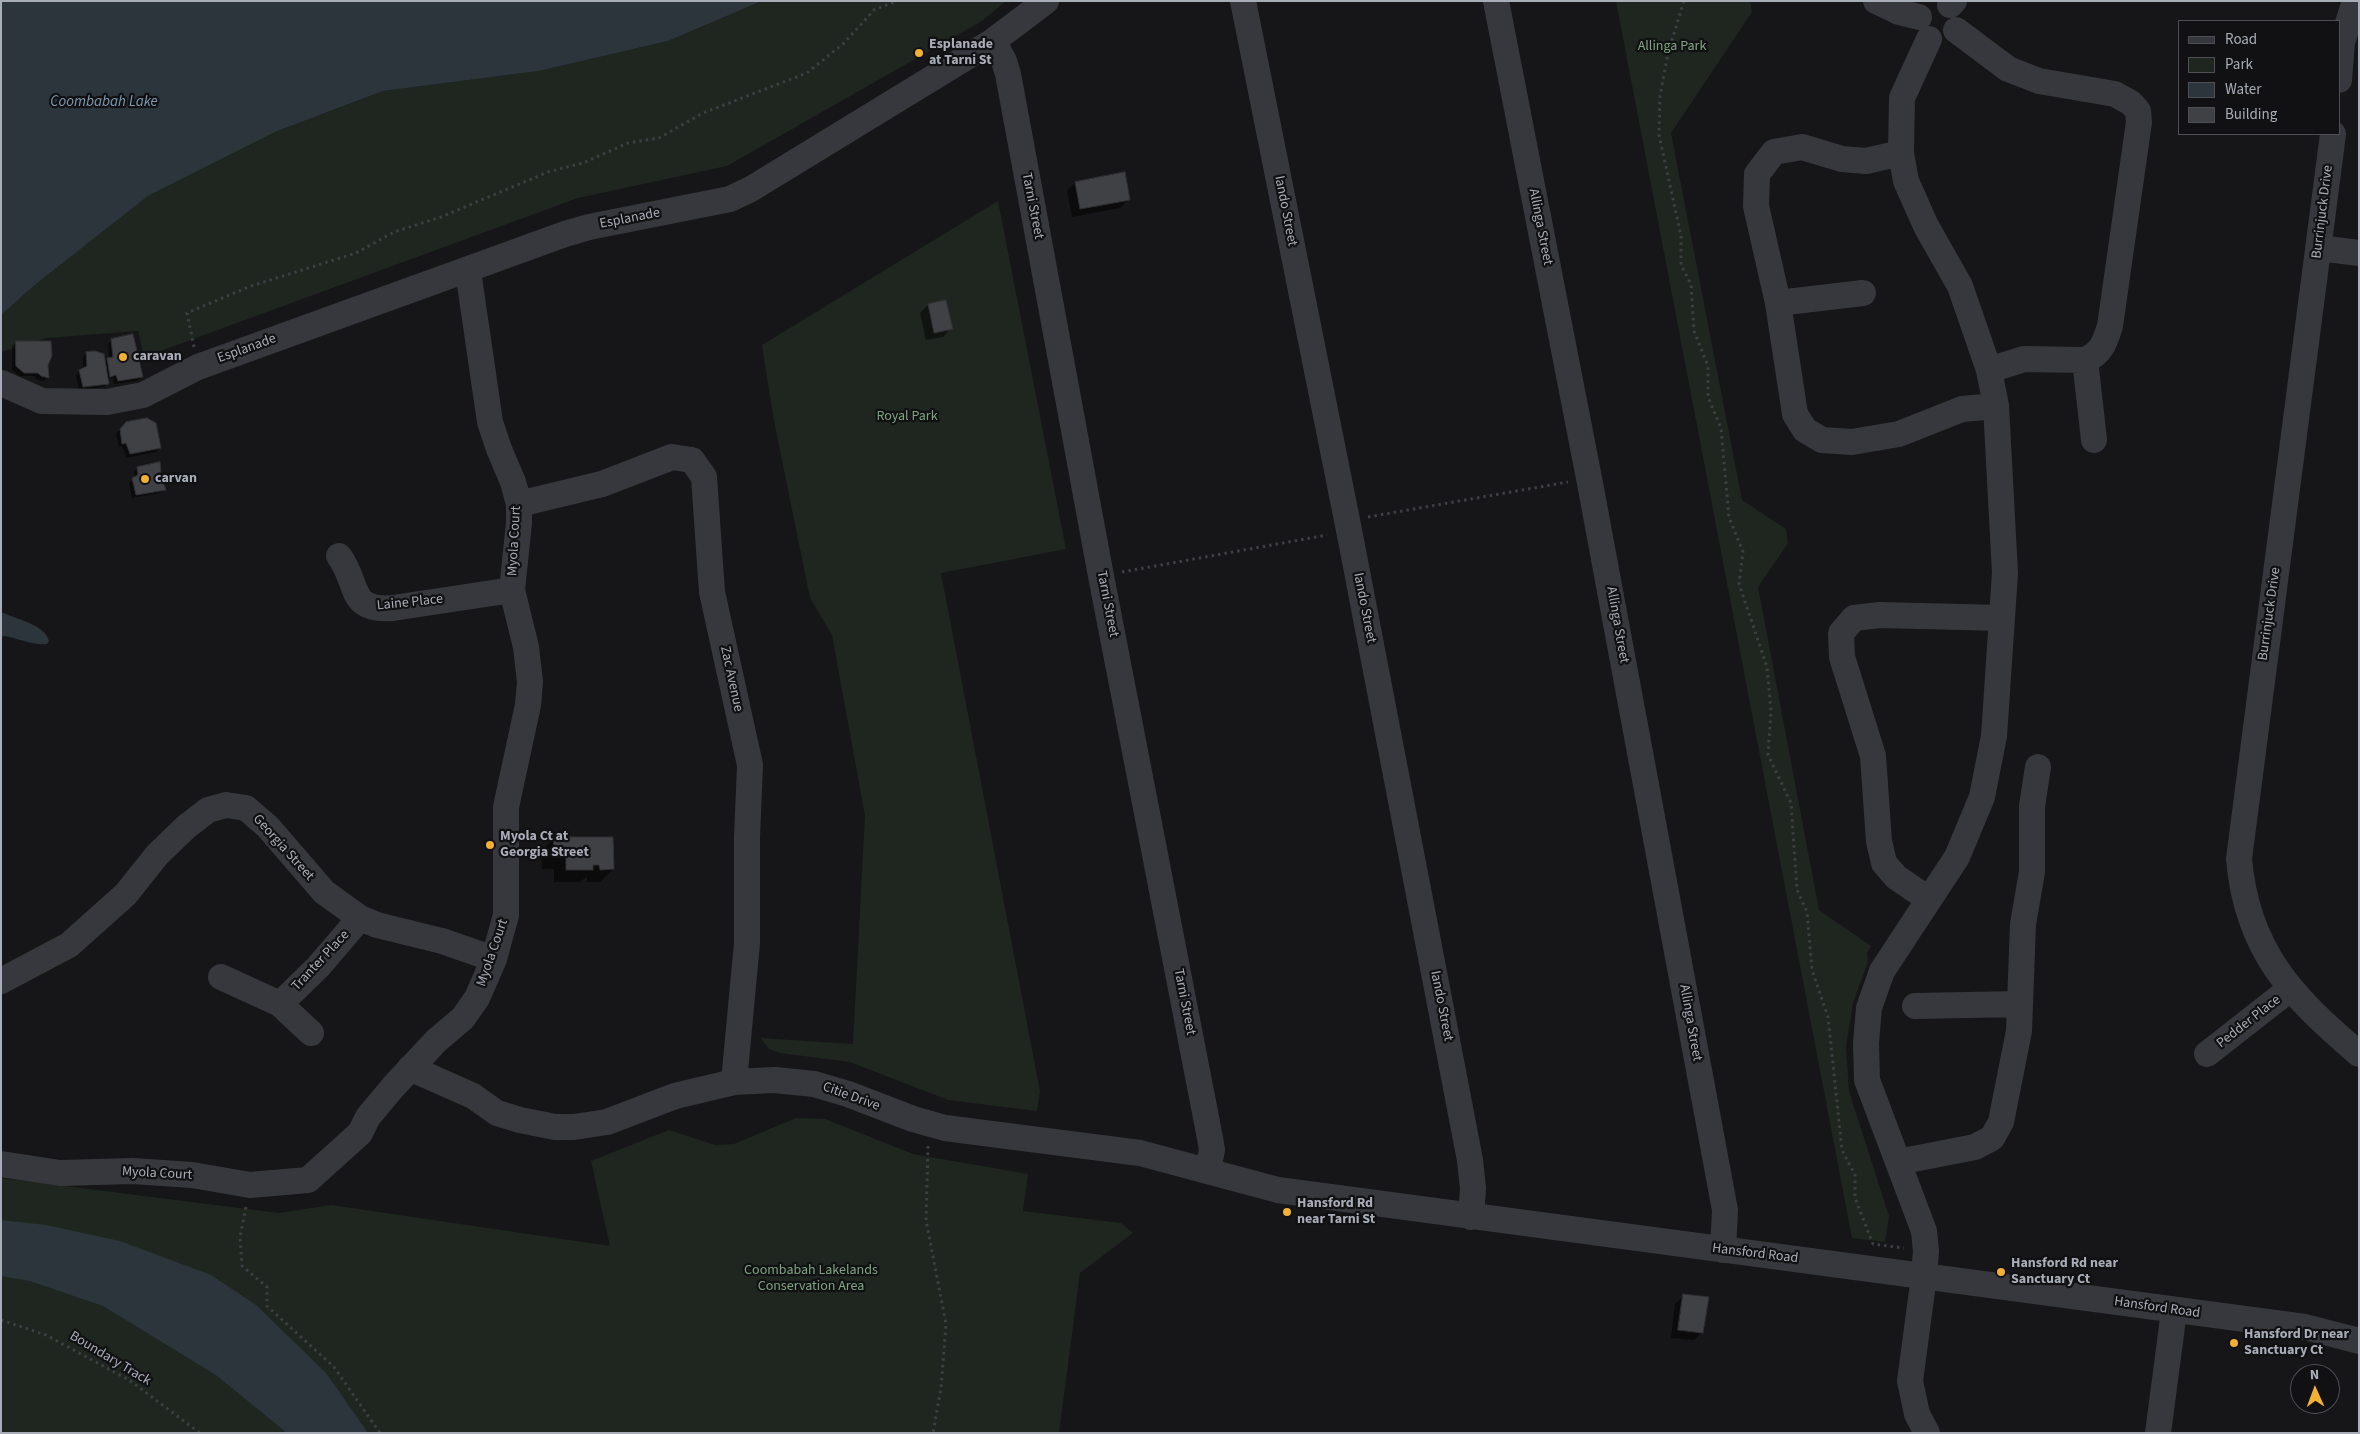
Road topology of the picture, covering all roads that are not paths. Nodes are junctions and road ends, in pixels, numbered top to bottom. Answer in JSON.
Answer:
{"nodes":[{"id":1,"x":1046,"y":1,"type":"edge"},
{"id":2,"x":1243,"y":1,"type":"edge"},
{"id":3,"x":1496,"y":1,"type":"edge"},
{"id":4,"x":1876,"y":1,"type":"edge"},
{"id":5,"x":2355,"y":1,"type":"edge"},
{"id":6,"x":1953,"y":12,"type":"edge"},
{"id":7,"x":993,"y":41,"type":"junction"},
{"id":8,"x":2340,"y":67,"type":"edge"},
{"id":9,"x":2333,"y":135,"type":"edge"},
{"id":10,"x":1901,"y":153,"type":"junction"},
{"id":11,"x":2319,"y":248,"type":"junction"},
{"id":12,"x":2359,"y":253,"type":"edge"},
{"id":13,"x":468,"y":271,"type":"junction"},
{"id":14,"x":1863,"y":293,"type":"dead end"},
{"id":15,"x":1778,"y":303,"type":"junction"},
{"id":16,"x":2085,"y":360,"type":"junction"},
{"id":17,"x":1989,"y":370,"type":"junction"},
{"id":18,"x":1,"y":383,"type":"edge"},
{"id":19,"x":1996,"y":406,"type":"junction"},
{"id":20,"x":2094,"y":440,"type":"dead end"},
{"id":21,"x":518,"y":504,"type":"junction"},
{"id":22,"x":340,"y":556,"type":"dead end"},
{"id":23,"x":512,"y":590,"type":"junction"},
{"id":24,"x":2002,"y":618,"type":"junction"},
{"id":25,"x":2038,"y":767,"type":"dead end"},
{"id":26,"x":1928,"y":899,"type":"junction"},
{"id":27,"x":360,"y":918,"type":"junction"},
{"id":28,"x":494,"y":959,"type":"junction"},
{"id":29,"x":221,"y":977,"type":"dead end"},
{"id":30,"x":1,"y":981,"type":"edge"},
{"id":31,"x":2290,"y":989,"type":"junction"},
{"id":32,"x":280,"y":1004,"type":"junction"},
{"id":33,"x":2020,"y":1004,"type":"junction"},
{"id":34,"x":1915,"y":1006,"type":"dead end"},
{"id":35,"x":312,"y":1033,"type":"dead end"},
{"id":36,"x":2207,"y":1054,"type":"dead end"},
{"id":37,"x":2359,"y":1054,"type":"edge"},
{"id":38,"x":415,"y":1077,"type":"junction"},
{"id":39,"x":734,"y":1082,"type":"junction"},
{"id":40,"x":1898,"y":1162,"type":"junction"},
{"id":41,"x":1,"y":1164,"type":"edge"},
{"id":42,"x":1208,"y":1170,"type":"junction"},
{"id":43,"x":1471,"y":1217,"type":"junction"},
{"id":44,"x":1723,"y":1250,"type":"junction"},
{"id":45,"x":1926,"y":1263,"type":"junction"},
{"id":46,"x":2174,"y":1311,"type":"junction"},
{"id":47,"x":2304,"y":1327,"type":"junction"},
{"id":48,"x":2359,"y":1327,"type":"edge"},
{"id":49,"x":2359,"y":1341,"type":"edge"},
{"id":50,"x":1927,"y":1433,"type":"edge"},
{"id":51,"x":2158,"y":1433,"type":"edge"}],
"edges":[{"from":1,"to":7,"type":"street","name":"Esplanade"},
{"from":2,"to":43,"type":"street","name":"Iando Street"},
{"from":3,"to":44,"type":"street","name":"Allinga Street"},
{"from":4,"to":10,"type":"street"},
{"from":5,"to":8,"type":"street"},
{"from":6,"to":16,"type":"street"},
{"from":7,"to":13,"type":"street","name":"Esplanade"},
{"from":7,"to":42,"type":"street","name":"Tarni Street"},
{"from":9,"to":11,"type":"street","name":"Burrinjuck Drive"},
{"from":10,"to":15,"type":"street"},
{"from":10,"to":17,"type":"street"},
{"from":11,"to":12,"type":"street"},
{"from":11,"to":31,"type":"street","name":"Burrinjuck Drive"},
{"from":13,"to":18,"type":"street","name":"Esplanade"},
{"from":13,"to":21,"type":"street","name":"Myola Court"},
{"from":14,"to":15,"type":"street"},
{"from":15,"to":19,"type":"street"},
{"from":16,"to":17,"type":"street"},
{"from":16,"to":20,"type":"street"},
{"from":17,"to":19,"type":"street"},
{"from":19,"to":24,"type":"street"},
{"from":21,"to":23,"type":"street","name":"Myola Court"},
{"from":21,"to":39,"type":"street","name":"Zac Avenue"},
{"from":22,"to":23,"type":"street","name":"Laine Place"},
{"from":23,"to":28,"type":"street","name":"Myola Court"},
{"from":24,"to":26,"type":"street"},
{"from":24,"to":26,"type":"street"},
{"from":25,"to":33,"type":"street"},
{"from":26,"to":40,"type":"street"},
{"from":27,"to":28,"type":"street","name":"Georgia Street"},
{"from":27,"to":30,"type":"street","name":"Georgia Street"},
{"from":27,"to":32,"type":"street","name":"Tranter Place"},
{"from":28,"to":38,"type":"street","name":"Myola Court"},
{"from":29,"to":32,"type":"street"},
{"from":31,"to":36,"type":"street","name":"Pedder Place"},
{"from":31,"to":37,"type":"street","name":"Burrinjuck Drive"},
{"from":32,"to":35,"type":"street"},
{"from":33,"to":34,"type":"street"},
{"from":33,"to":40,"type":"street"},
{"from":38,"to":39,"type":"street","name":"Citie Drive"},
{"from":38,"to":41,"type":"street","name":"Myola Court"},
{"from":39,"to":42,"type":"street","name":"Citie Drive"},
{"from":40,"to":45,"type":"street"},
{"from":42,"to":43,"type":"street","name":"Hansford Road"},
{"from":43,"to":44,"type":"street","name":"Hansford Road"},
{"from":44,"to":45,"type":"street","name":"Hansford Road"},
{"from":45,"to":46,"type":"street","name":"Hansford Road"},
{"from":45,"to":50,"type":"street"},
{"from":46,"to":47,"type":"street","name":"Hansford Road"},
{"from":46,"to":51,"type":"street"},
{"from":47,"to":48,"type":"street","name":"Hansford Road"},
{"from":47,"to":49,"type":"street","name":"Hansford Road"}]}
